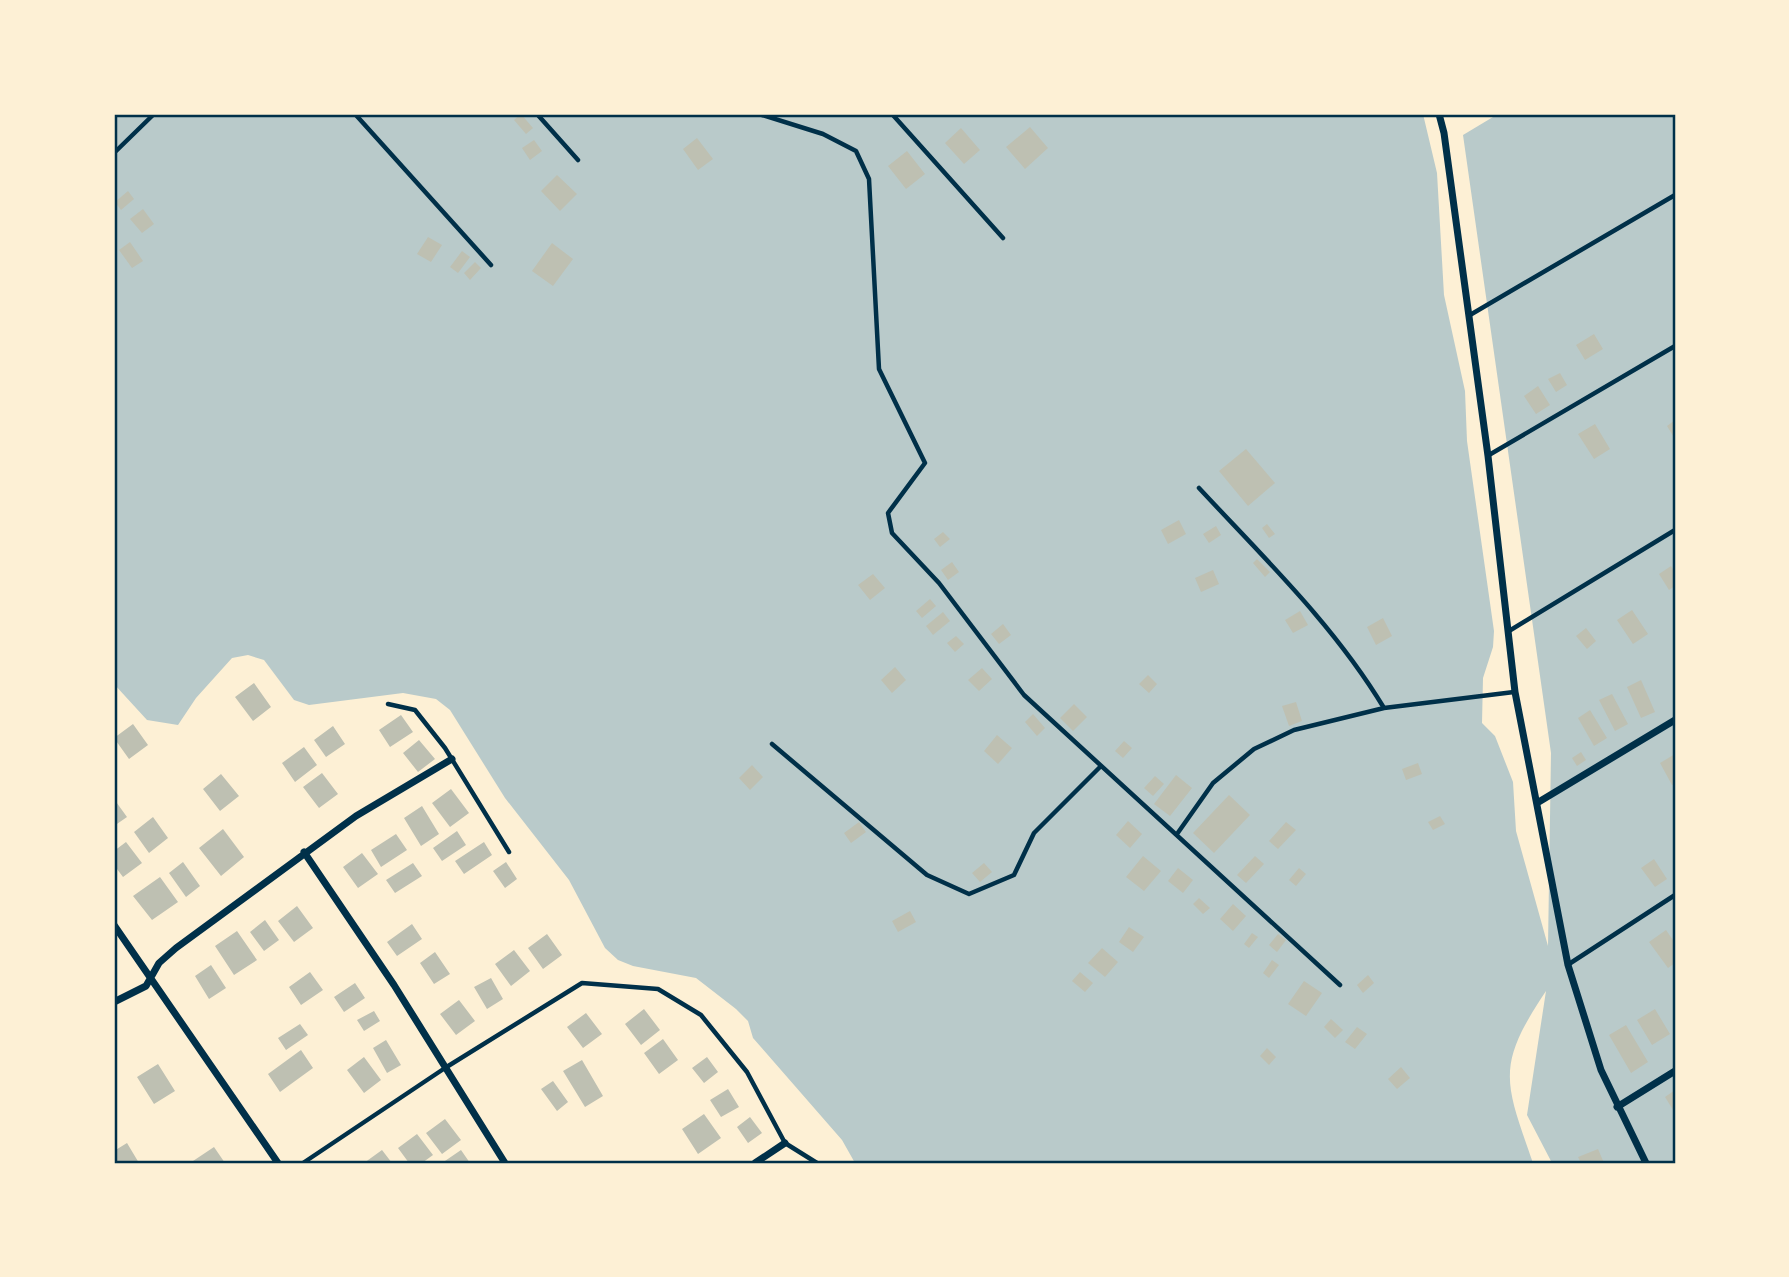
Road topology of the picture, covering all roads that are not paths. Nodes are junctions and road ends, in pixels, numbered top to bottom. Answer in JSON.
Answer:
{"nodes":[{"id":1,"x":154,"y":114,"type":"edge"},
{"id":2,"x":355,"y":114,"type":"edge"},
{"id":3,"x":537,"y":114,"type":"edge"},
{"id":4,"x":759,"y":114,"type":"edge"},
{"id":5,"x":892,"y":114,"type":"edge"},
{"id":6,"x":1439,"y":114,"type":"edge"},
{"id":7,"x":114,"y":153,"type":"edge"},
{"id":8,"x":578,"y":160,"type":"dead end"},
{"id":9,"x":1675,"y":195,"type":"edge"},
{"id":10,"x":1003,"y":238,"type":"dead end"},
{"id":11,"x":491,"y":265,"type":"dead end"},
{"id":12,"x":1470,"y":315,"type":"junction"},
{"id":13,"x":1675,"y":345,"type":"edge"},
{"id":14,"x":1488,"y":456,"type":"junction"},
{"id":15,"x":1199,"y":488,"type":"dead end"},
{"id":16,"x":1675,"y":530,"type":"edge"},
{"id":17,"x":1507,"y":632,"type":"junction"},
{"id":18,"x":1515,"y":692,"type":"junction"},
{"id":19,"x":388,"y":704,"type":"dead end"},
{"id":20,"x":1384,"y":708,"type":"junction"},
{"id":21,"x":1675,"y":720,"type":"edge"},
{"id":22,"x":772,"y":744,"type":"dead end"},
{"id":23,"x":452,"y":759,"type":"junction"},
{"id":24,"x":1101,"y":766,"type":"junction"},
{"id":25,"x":1537,"y":803,"type":"junction"},
{"id":26,"x":1177,"y":834,"type":"junction"},
{"id":27,"x":304,"y":852,"type":"junction"},
{"id":28,"x":509,"y":852,"type":"dead end"},
{"id":29,"x":1675,"y":895,"type":"edge"},
{"id":30,"x":114,"y":925,"type":"edge"},
{"id":31,"x":1568,"y":965,"type":"junction"},
{"id":32,"x":150,"y":976,"type":"junction"},
{"id":33,"x":1340,"y":985,"type":"dead end"},
{"id":34,"x":114,"y":1002,"type":"edge"},
{"id":35,"x":445,"y":1068,"type":"junction"},
{"id":36,"x":1675,"y":1071,"type":"edge"},
{"id":37,"x":1617,"y":1107,"type":"junction"},
{"id":38,"x":785,"y":1143,"type":"junction"},
{"id":39,"x":278,"y":1163,"type":"edge"},
{"id":40,"x":303,"y":1163,"type":"edge"},
{"id":41,"x":505,"y":1163,"type":"edge"},
{"id":42,"x":755,"y":1163,"type":"edge"},
{"id":43,"x":817,"y":1163,"type":"edge"},
{"id":44,"x":1646,"y":1163,"type":"edge"}],
"edges":[{"from":1,"to":7,"type":"lane"},
{"from":2,"to":11,"type":"lane"},
{"from":3,"to":8,"type":"lane"},
{"from":4,"to":24,"type":"lane"},
{"from":5,"to":10,"type":"lane"},
{"from":6,"to":12,"type":"street"},
{"from":9,"to":12,"type":"lane"},
{"from":12,"to":14,"type":"street"},
{"from":13,"to":14,"type":"lane"},
{"from":14,"to":17,"type":"street"},
{"from":15,"to":20,"type":"lane"},
{"from":16,"to":17,"type":"lane"},
{"from":17,"to":18,"type":"street"},
{"from":18,"to":20,"type":"lane"},
{"from":18,"to":25,"type":"street"},
{"from":19,"to":23,"type":"lane"},
{"from":20,"to":26,"type":"lane"},
{"from":21,"to":25,"type":"street"},
{"from":22,"to":24,"type":"lane"},
{"from":23,"to":27,"type":"street"},
{"from":23,"to":28,"type":"lane"},
{"from":24,"to":26,"type":"lane"},
{"from":25,"to":31,"type":"street"},
{"from":26,"to":33,"type":"lane"},
{"from":27,"to":32,"type":"street"},
{"from":27,"to":35,"type":"street"},
{"from":29,"to":31,"type":"lane"},
{"from":30,"to":32,"type":"street"},
{"from":31,"to":37,"type":"street"},
{"from":32,"to":34,"type":"street"},
{"from":32,"to":39,"type":"street"},
{"from":35,"to":38,"type":"lane"},
{"from":35,"to":40,"type":"lane"},
{"from":35,"to":41,"type":"street"},
{"from":36,"to":37,"type":"street"},
{"from":37,"to":44,"type":"street"},
{"from":38,"to":42,"type":"street"},
{"from":38,"to":43,"type":"lane"}]}
